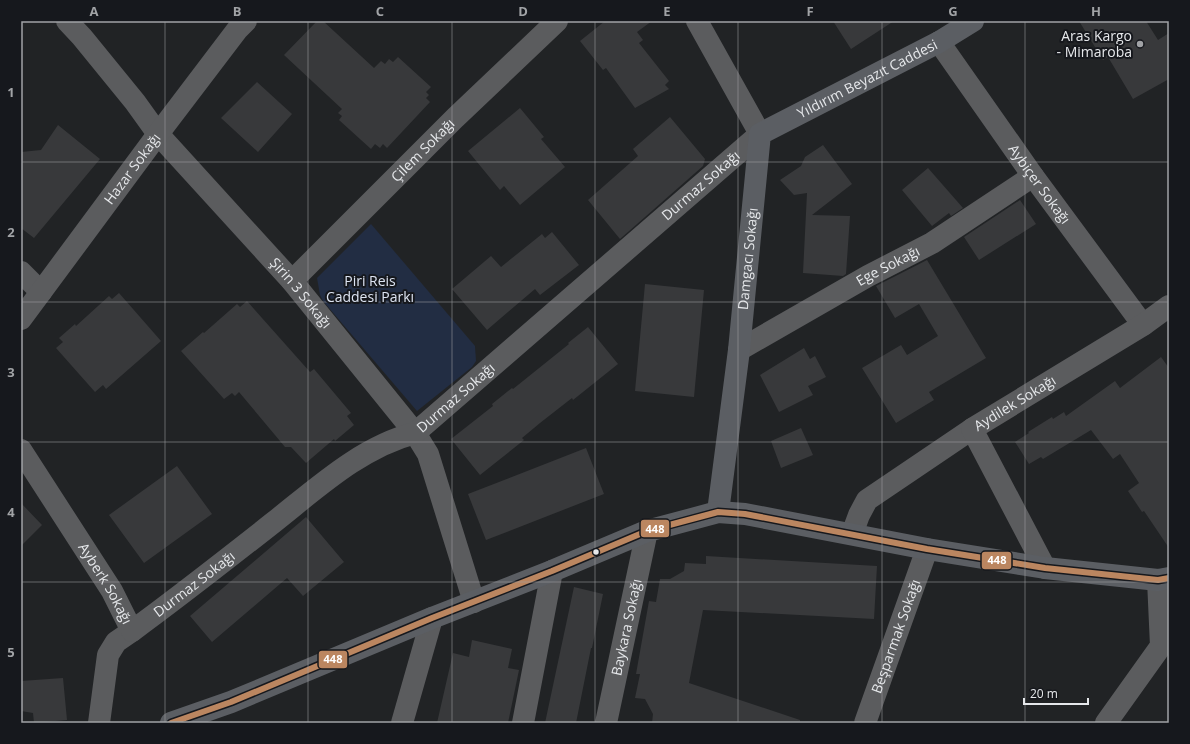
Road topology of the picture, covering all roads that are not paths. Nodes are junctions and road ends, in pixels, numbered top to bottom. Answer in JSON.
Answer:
{"nodes":[{"id":1,"x":67,"y":21,"type":"edge"},
{"id":2,"x":246,"y":21,"type":"edge"},
{"id":3,"x":557,"y":21,"type":"edge"},
{"id":4,"x":697,"y":21,"type":"edge"},
{"id":5,"x":973,"y":21,"type":"edge"},
{"id":6,"x":938,"y":42,"type":"junction"},
{"id":7,"x":158,"y":134,"type":"junction"},
{"id":8,"x":760,"y":134,"type":"junction"},
{"id":9,"x":1033,"y":176,"type":"junction"},
{"id":10,"x":21,"y":272,"type":"edge"},
{"id":11,"x":292,"y":281,"type":"junction"},
{"id":12,"x":41,"y":292,"type":"junction"},
{"id":13,"x":1169,"y":306,"type":"edge"},
{"id":14,"x":21,"y":319,"type":"edge"},
{"id":15,"x":1143,"y":325,"type":"junction"},
{"id":16,"x":739,"y":350,"type":"junction"},
{"id":17,"x":972,"y":429,"type":"junction"},
{"id":18,"x":415,"y":433,"type":"junction"},
{"id":19,"x":21,"y":450,"type":"edge"},
{"id":20,"x":718,"y":512,"type":"junction"},
{"id":21,"x":646,"y":530,"type":"junction"},
{"id":22,"x":852,"y":534,"type":"junction"},
{"id":23,"x":927,"y":549,"type":"junction"},
{"id":24,"x":1045,"y":568,"type":"junction"},
{"id":25,"x":552,"y":571,"type":"junction"},
{"id":26,"x":1164,"y":579,"type":"edge"},
{"id":27,"x":474,"y":602,"type":"junction"},
{"id":28,"x":432,"y":618,"type":"junction"},
{"id":29,"x":132,"y":631,"type":"junction"},
{"id":30,"x":1166,"y":647,"type":"edge"},
{"id":31,"x":1117,"y":718,"type":"edge"},
{"id":32,"x":99,"y":723,"type":"edge"},
{"id":33,"x":171,"y":723,"type":"edge"},
{"id":34,"x":402,"y":723,"type":"edge"},
{"id":35,"x":523,"y":723,"type":"edge"},
{"id":36,"x":606,"y":723,"type":"edge"},
{"id":37,"x":865,"y":723,"type":"edge"}],
"edges":[{"from":1,"to":7,"type":"street","name":"Şirin 3 Sokağı"},
{"from":2,"to":7,"type":"street","name":"Hazar Sokağı"},
{"from":3,"to":11,"type":"street","name":"Çilem Sokağı"},
{"from":4,"to":8,"type":"street"},
{"from":5,"to":6,"type":"main road","name":"Yıldırım Beyazıt Caddesi"},
{"from":6,"to":8,"type":"main road","name":"Yıldırım Beyazıt Caddesi"},
{"from":6,"to":9,"type":"street","name":"Aybiçer Sokağı"},
{"from":7,"to":11,"type":"street","name":"Şirin 3 Sokağı"},
{"from":7,"to":12,"type":"street","name":"Hazar Sokağı"},
{"from":8,"to":16,"type":"main road","name":"Damgacı Sokağı"},
{"from":8,"to":18,"type":"street","name":"Durmaz Sokağı"},
{"from":9,"to":15,"type":"street","name":"Aybiçer Sokağı"},
{"from":9,"to":16,"type":"street","name":"Ege Sokağı"},
{"from":10,"to":12,"type":"street"},
{"from":11,"to":18,"type":"street","name":"Şirin 3 Sokağı"},
{"from":12,"to":14,"type":"street","name":"Hazar Sokağı"},
{"from":13,"to":15,"type":"street","name":"Aydilek Sokağı"},
{"from":15,"to":17,"type":"street","name":"Aydilek Sokağı"},
{"from":16,"to":20,"type":"main road","name":"Damgacı Sokağı"},
{"from":17,"to":22,"type":"street"},
{"from":17,"to":24,"type":"street","name":"Aydilek Sokağı"},
{"from":18,"to":27,"type":"street","name":"Şirin 3 Sokağı"},
{"from":18,"to":29,"type":"street","name":"Durmaz Sokağı"},
{"from":19,"to":29,"type":"street","name":"Ayberk Sokağı"},
{"from":20,"to":21,"type":"main road"},
{"from":20,"to":22,"type":"main road"},
{"from":21,"to":25,"type":"main road"},
{"from":21,"to":36,"type":"street","name":"Baykara Sokağı"},
{"from":22,"to":23,"type":"main road"},
{"from":23,"to":24,"type":"main road"},
{"from":23,"to":37,"type":"street","name":"Beşparmak Sokağı"},
{"from":24,"to":26,"type":"main road"},
{"from":25,"to":27,"type":"main road"},
{"from":25,"to":35,"type":"street"},
{"from":26,"to":30,"type":"street"},
{"from":27,"to":28,"type":"main road"},
{"from":28,"to":33,"type":"main road"},
{"from":28,"to":34,"type":"street"},
{"from":29,"to":32,"type":"street","name":"Ayberk Sokağı"},
{"from":30,"to":31,"type":"street"}]}
